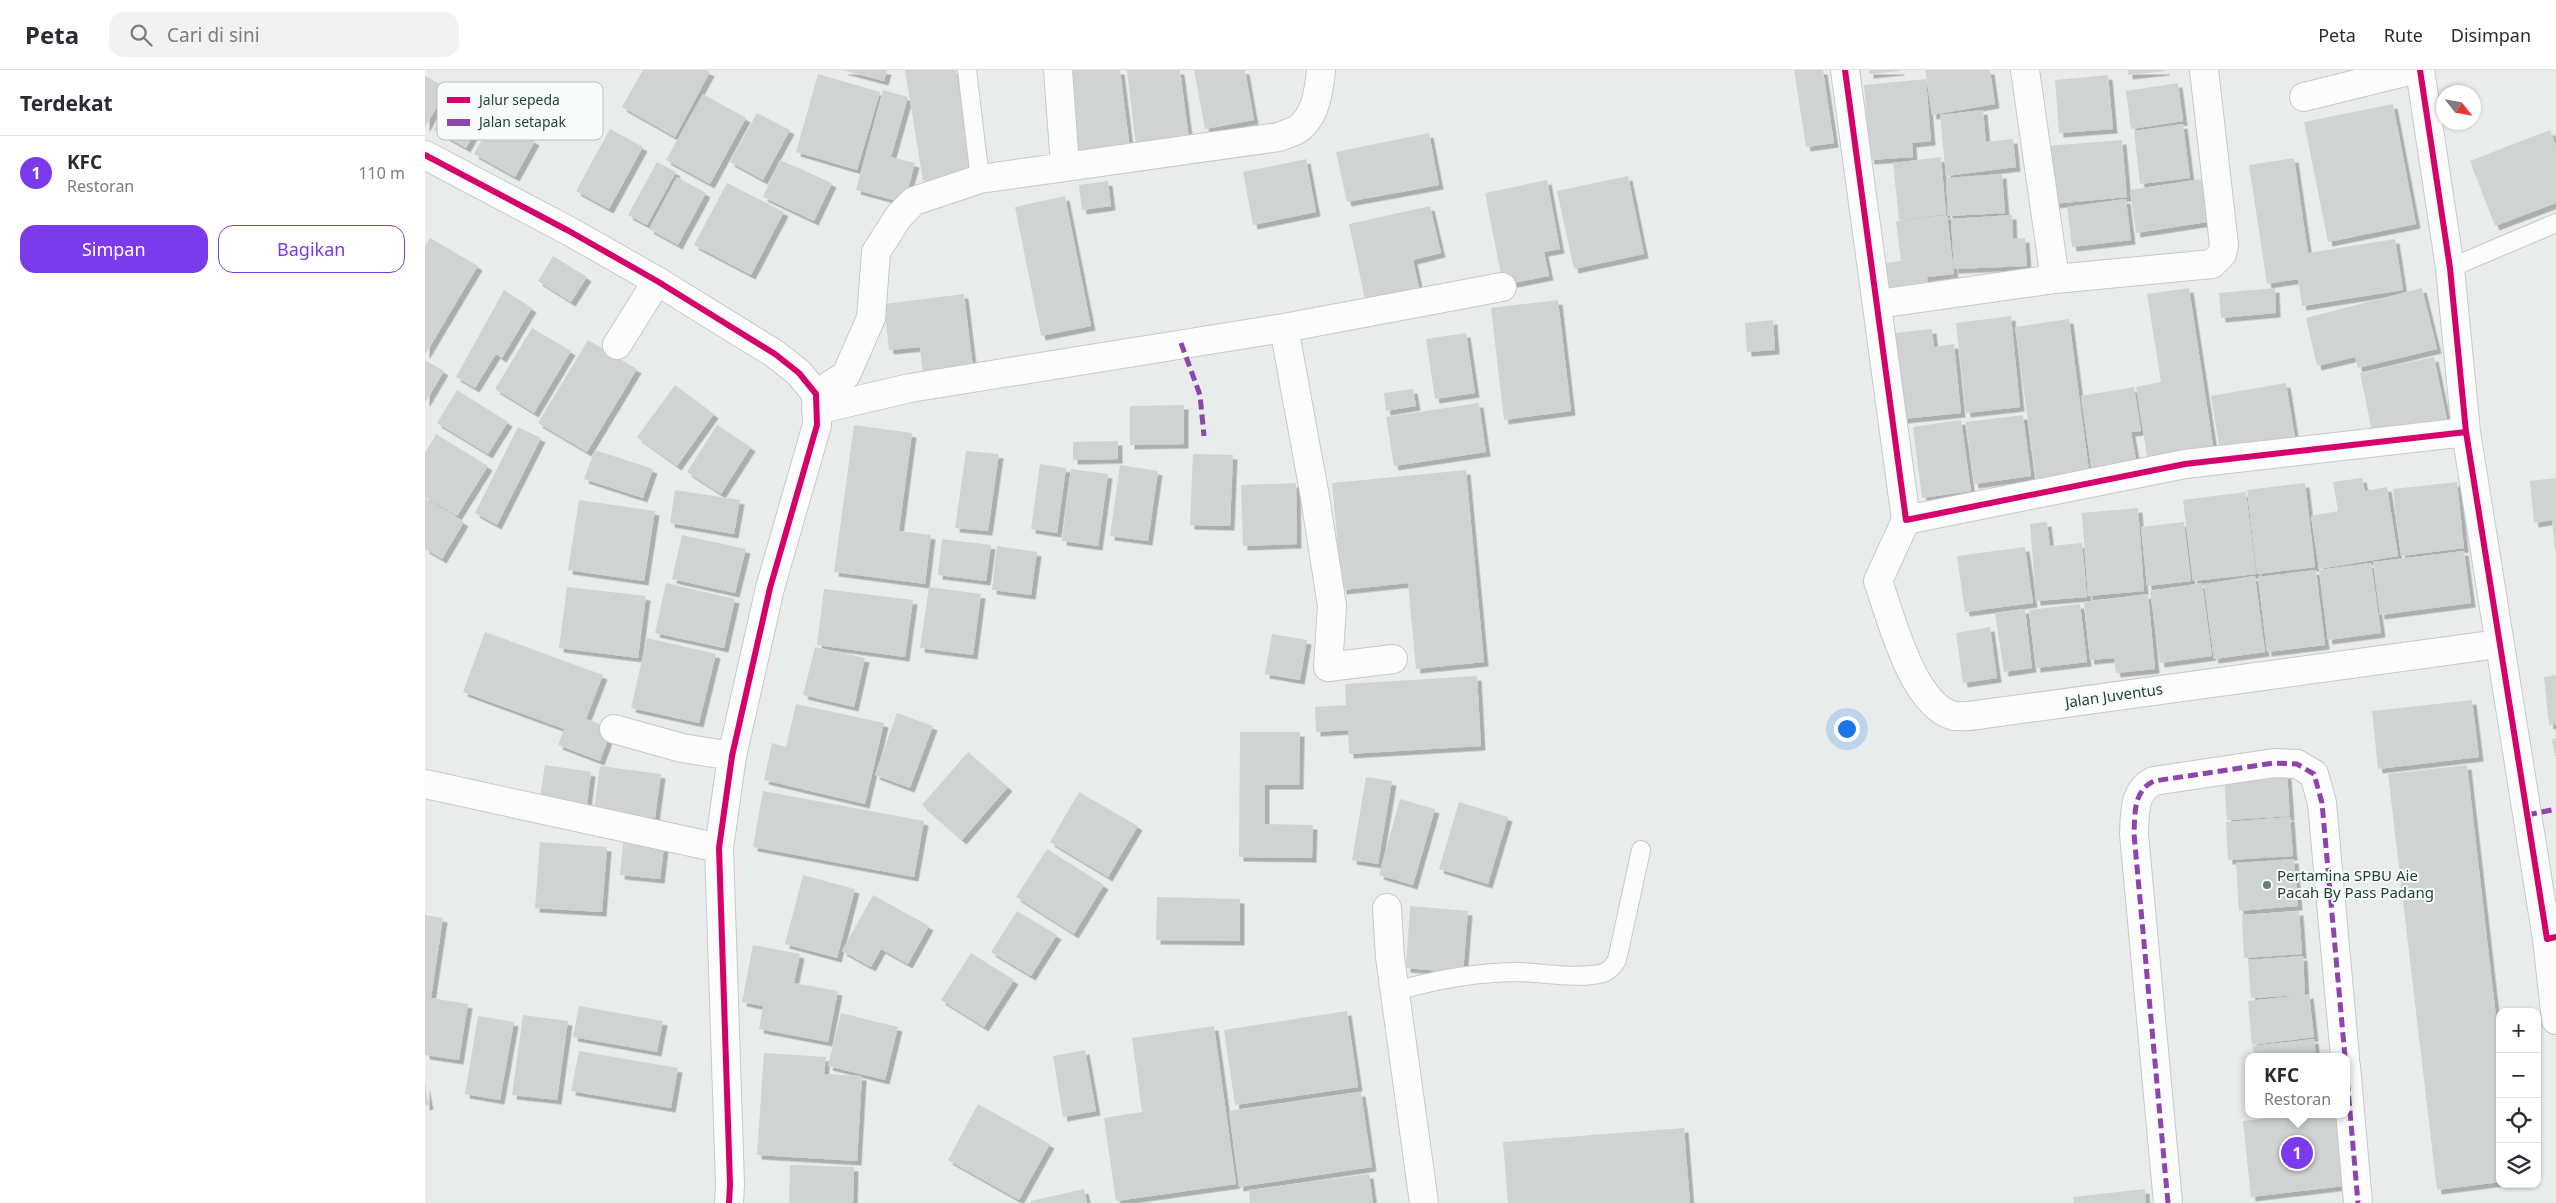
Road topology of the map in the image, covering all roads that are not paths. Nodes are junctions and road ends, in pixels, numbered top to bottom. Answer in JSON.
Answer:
{"nodes":[{"id":1,"x":967,"y":70,"type":"edge"},
{"id":2,"x":1058,"y":70,"type":"edge"},
{"id":3,"x":1321,"y":70,"type":"edge"},
{"id":4,"x":1845,"y":70,"type":"edge"},
{"id":5,"x":2025,"y":70,"type":"edge"},
{"id":6,"x":2204,"y":70,"type":"edge"},
{"id":7,"x":2413,"y":70,"type":"edge"},
{"id":8,"x":2420,"y":70,"type":"edge"},
{"id":9,"x":2304,"y":97,"type":"dead end"},
{"id":10,"x":425,"y":155,"type":"edge"},
{"id":11,"x":1065,"y":166,"type":"junction"},
{"id":12,"x":980,"y":179,"type":"junction"},
{"id":13,"x":2556,"y":223,"type":"edge"},
{"id":14,"x":2450,"y":268,"type":"junction"},
{"id":15,"x":2055,"y":279,"type":"junction"},
{"id":16,"x":657,"y":281,"type":"junction"},
{"id":17,"x":1502,"y":287,"type":"dead end"},
{"id":18,"x":1878,"y":304,"type":"junction"},
{"id":19,"x":1284,"y":328,"type":"junction"},
{"id":20,"x":617,"y":346,"type":"dead end"},
{"id":21,"x":816,"y":402,"type":"junction"},
{"id":22,"x":2466,"y":432,"type":"junction"},
{"id":23,"x":1906,"y":520,"type":"junction"},
{"id":24,"x":2498,"y":644,"type":"junction"},
{"id":25,"x":1393,"y":659,"type":"dead end"},
{"id":26,"x":615,"y":729,"type":"dead end"},
{"id":27,"x":732,"y":756,"type":"junction"},
{"id":28,"x":425,"y":784,"type":"edge"},
{"id":29,"x":719,"y":848,"type":"junction"},
{"id":30,"x":1641,"y":850,"type":"dead end"},
{"id":31,"x":1387,"y":908,"type":"dead end"},
{"id":32,"x":2552,"y":938,"type":"edge"},
{"id":33,"x":1396,"y":991,"type":"junction"},
{"id":34,"x":2556,"y":1020,"type":"edge"},
{"id":35,"x":2345,"y":1053,"type":"edge"},
{"id":36,"x":2350,"y":1112,"type":"edge"},
{"id":37,"x":729,"y":1203,"type":"edge"},
{"id":38,"x":1425,"y":1203,"type":"edge"},
{"id":39,"x":2168,"y":1203,"type":"edge"},
{"id":40,"x":2358,"y":1203,"type":"edge"}],
"edges":[{"from":1,"to":12,"type":"lane"},
{"from":2,"to":11,"type":"street"},
{"from":3,"to":11,"type":"street"},
{"from":4,"to":18,"type":"street"},
{"from":5,"to":15,"type":"street"},
{"from":6,"to":15,"type":"street"},
{"from":7,"to":9,"type":"street"},
{"from":8,"to":14,"type":"street"},
{"from":10,"to":16,"type":"street"},
{"from":11,"to":12,"type":"street"},
{"from":12,"to":21,"type":"street"},
{"from":13,"to":14,"type":"lane"},
{"from":14,"to":22,"type":"street"},
{"from":15,"to":18,"type":"street"},
{"from":16,"to":20,"type":"street"},
{"from":16,"to":21,"type":"street"},
{"from":17,"to":19,"type":"street"},
{"from":18,"to":23,"type":"street"},
{"from":19,"to":21,"type":"street"},
{"from":19,"to":25,"type":"street"},
{"from":21,"to":27,"type":"street"},
{"from":22,"to":23,"type":"street"},
{"from":22,"to":24,"type":"street"},
{"from":23,"to":24,"type":"street","name":"Jalan Juventus"},
{"from":24,"to":32,"type":"street"},
{"from":26,"to":27,"type":"street"},
{"from":27,"to":29,"type":"street"},
{"from":28,"to":29,"type":"street"},
{"from":29,"to":37,"type":"street"},
{"from":30,"to":33,"type":"lane"},
{"from":31,"to":33,"type":"street"},
{"from":32,"to":34,"type":"street"},
{"from":33,"to":38,"type":"street"},
{"from":35,"to":39,"type":"street"},
{"from":36,"to":40,"type":"street"}]}
